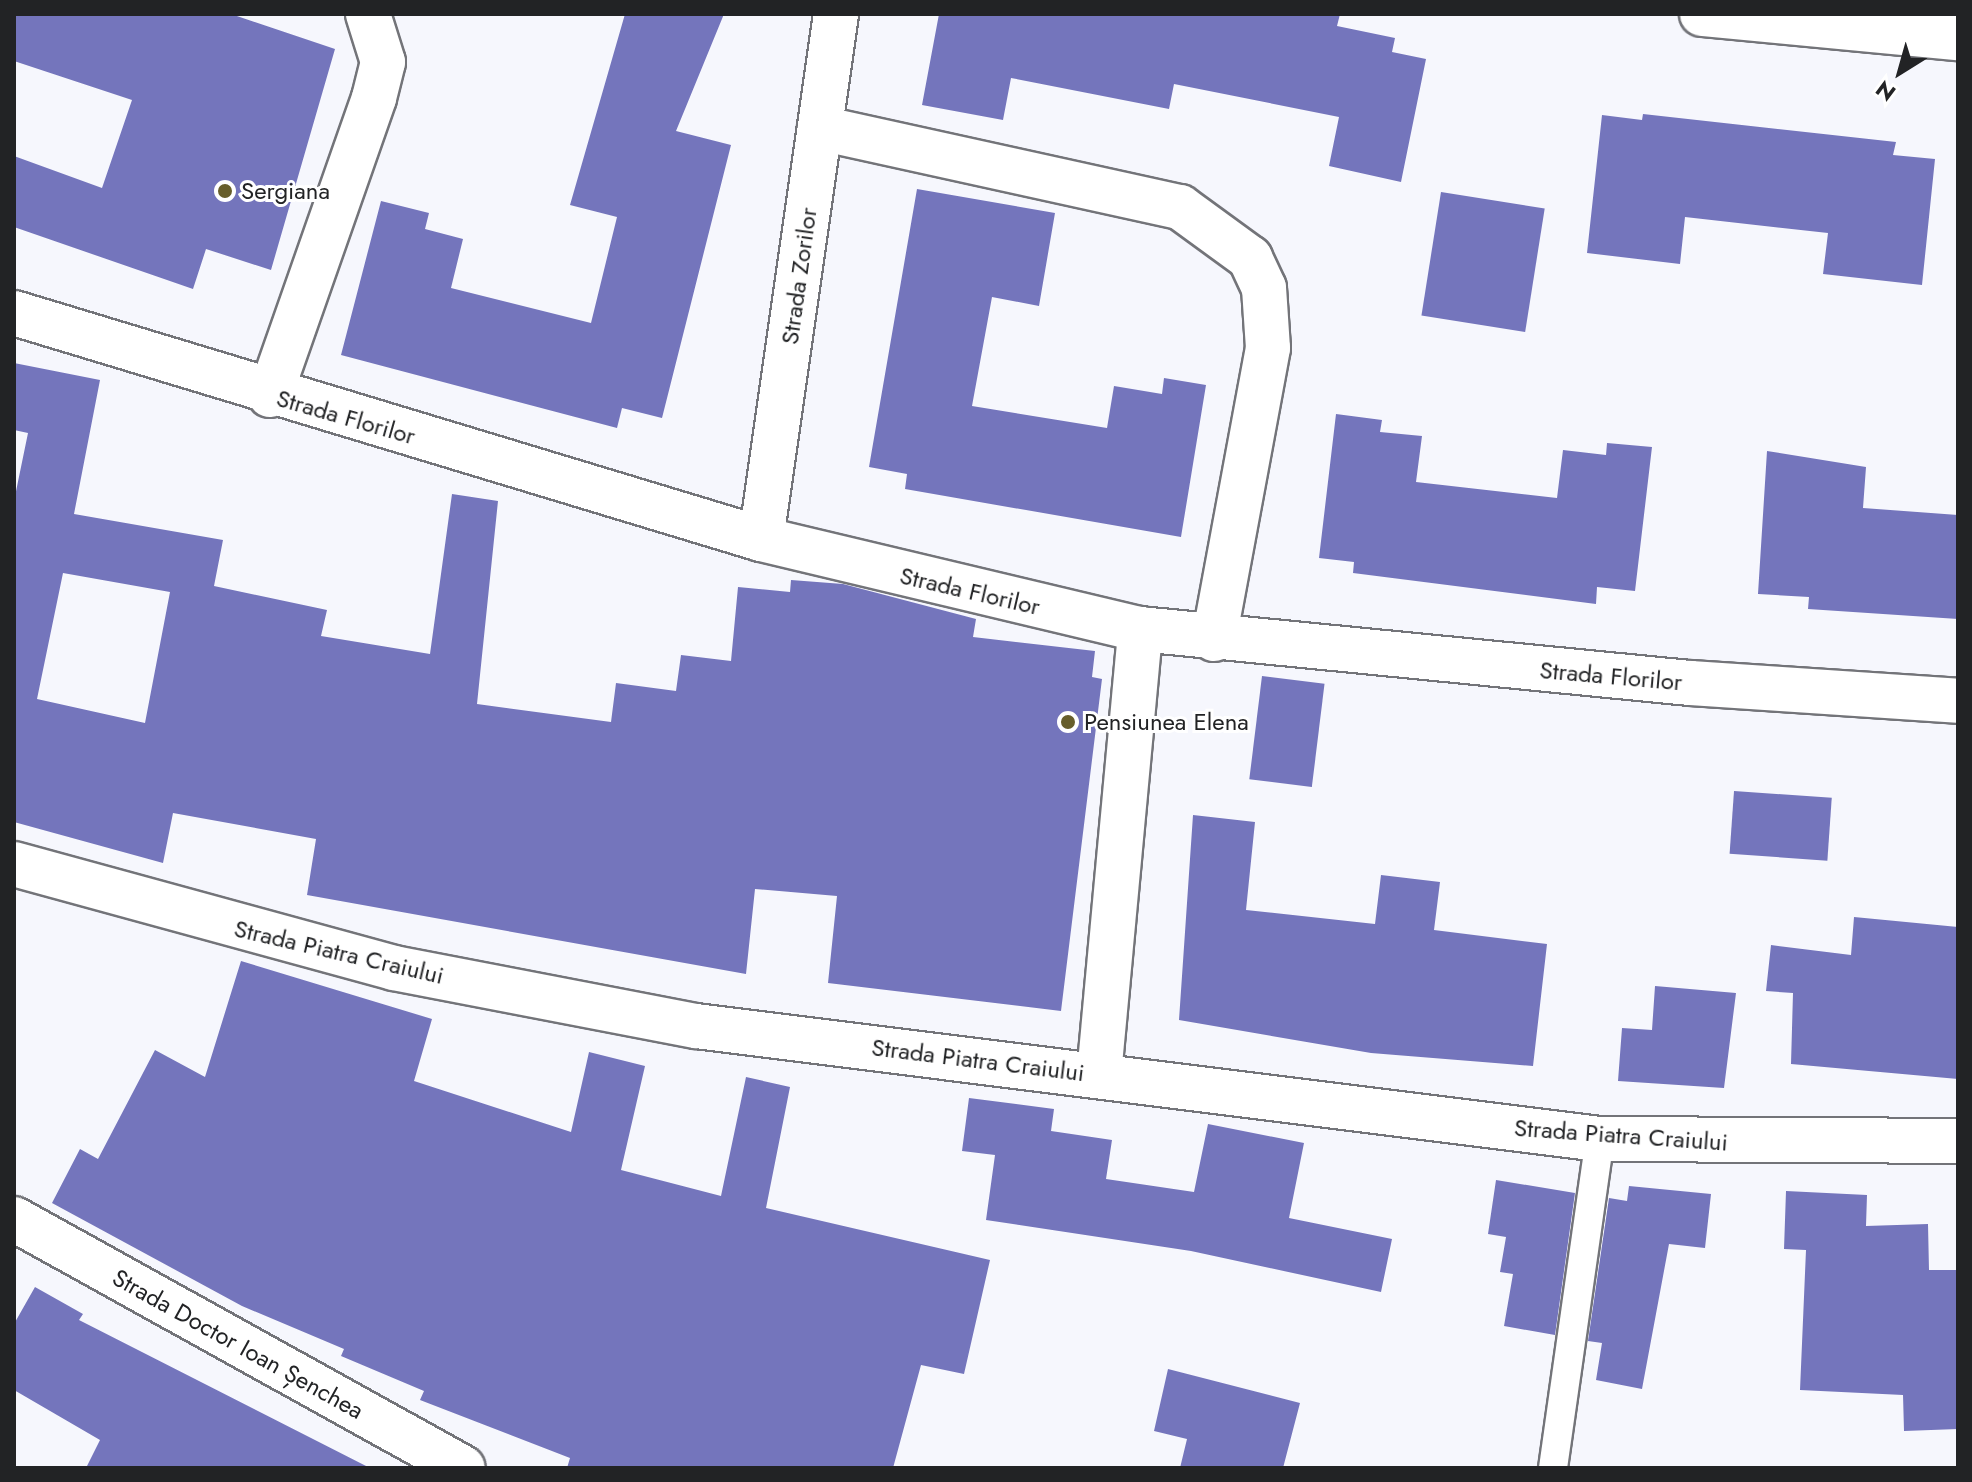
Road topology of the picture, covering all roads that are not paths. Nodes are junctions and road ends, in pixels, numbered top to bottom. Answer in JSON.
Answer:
{"nodes":[{"id":1,"x":368,"y":14,"type":"edge"},
{"id":2,"x":836,"y":14,"type":"edge"},
{"id":3,"x":1702,"y":14,"type":"edge"},
{"id":4,"x":1958,"y":38,"type":"edge"},
{"id":5,"x":820,"y":128,"type":"junction"},
{"id":6,"x":14,"y":313,"type":"edge"},
{"id":7,"x":270,"y":395,"type":"junction"},
{"id":8,"x":761,"y":539,"type":"junction"},
{"id":9,"x":1140,"y":629,"type":"junction"},
{"id":10,"x":1214,"y":639,"type":"junction"},
{"id":11,"x":1958,"y":701,"type":"edge"},
{"id":12,"x":14,"y":864,"type":"edge"},
{"id":13,"x":1099,"y":1075,"type":"junction"},
{"id":14,"x":1600,"y":1139,"type":"junction"},
{"id":15,"x":1958,"y":1141,"type":"edge"},
{"id":16,"x":14,"y":1219,"type":"edge"},
{"id":17,"x":463,"y":1468,"type":"edge"},
{"id":18,"x":1553,"y":1468,"type":"edge"}],
"edges":[{"from":1,"to":7,"type":"street"},
{"from":2,"to":5,"type":"street","name":"Strada Zorilor"},
{"from":3,"to":4,"type":"street"},
{"from":5,"to":8,"type":"street","name":"Strada Zorilor"},
{"from":5,"to":10,"type":"street"},
{"from":6,"to":7,"type":"street","name":"Strada Florilor"},
{"from":7,"to":8,"type":"street","name":"Strada Florilor"},
{"from":8,"to":9,"type":"street","name":"Strada Florilor"},
{"from":9,"to":10,"type":"street","name":"Strada Florilor"},
{"from":9,"to":13,"type":"street"},
{"from":10,"to":11,"type":"street","name":"Strada Florilor"},
{"from":12,"to":13,"type":"street","name":"Strada Piatra Craiului"},
{"from":13,"to":14,"type":"street","name":"Strada Piatra Craiului"},
{"from":14,"to":15,"type":"street","name":"Strada Piatra Craiului"},
{"from":14,"to":18,"type":"lane"},
{"from":16,"to":17,"type":"street","name":"Strada Doctor Ioan Șenchea"}]}
